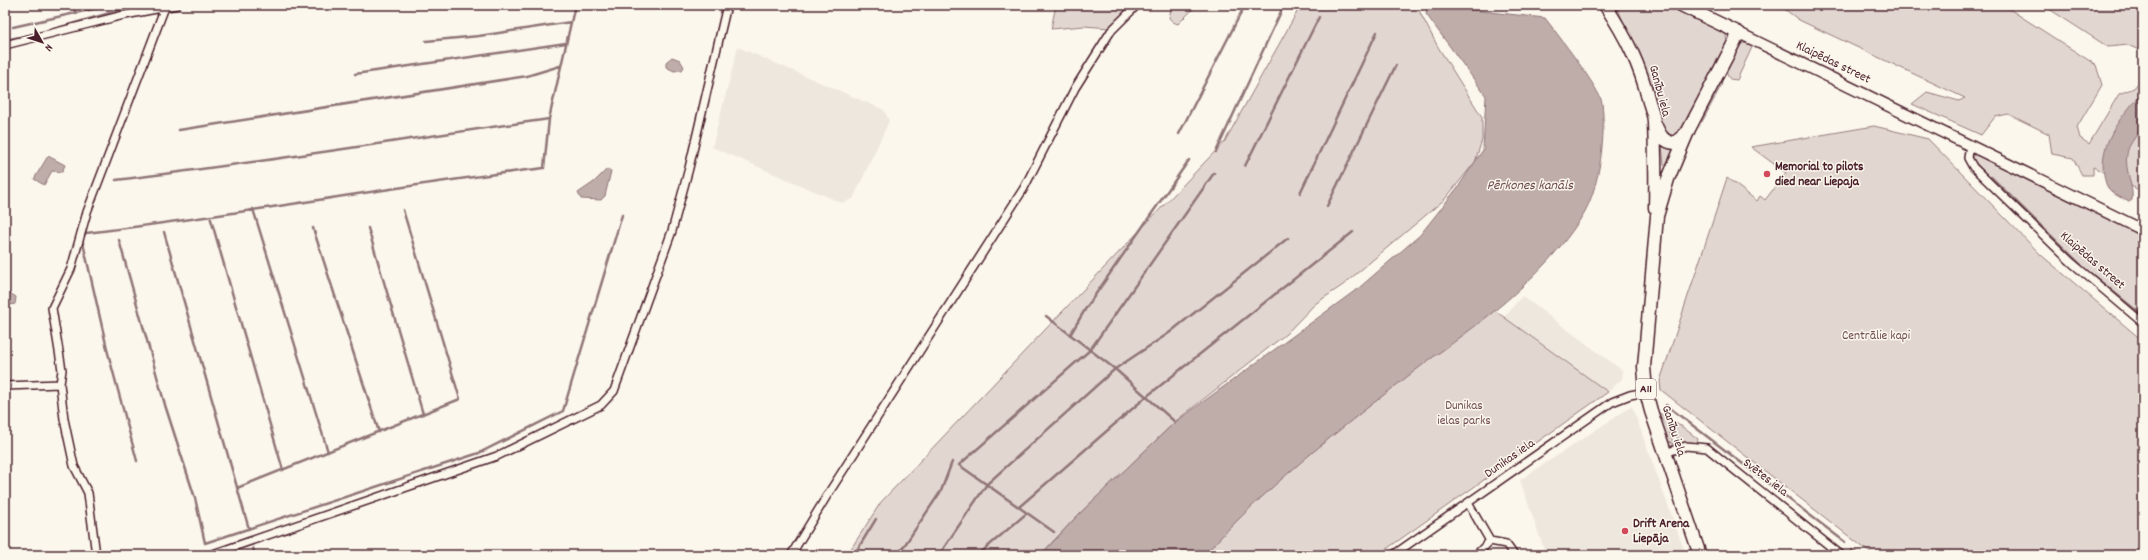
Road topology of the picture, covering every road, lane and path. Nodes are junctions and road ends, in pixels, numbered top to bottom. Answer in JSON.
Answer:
{"nodes":[{"id":1,"x":177,"y":5,"type":"edge"},
{"id":2,"x":727,"y":5,"type":"edge"},
{"id":3,"x":1137,"y":5,"type":"edge"},
{"id":4,"x":1605,"y":5,"type":"edge"},
{"id":5,"x":1610,"y":5,"type":"edge"},
{"id":6,"x":1681,"y":5,"type":"edge"},
{"id":7,"x":165,"y":7,"type":"junction"},
{"id":8,"x":1616,"y":20,"type":"junction"},
{"id":9,"x":1739,"y":33,"type":"junction"},
{"id":10,"x":5,"y":45,"type":"edge"},
{"id":11,"x":1654,"y":122,"type":"junction"},
{"id":12,"x":1689,"y":129,"type":"junction"},
{"id":13,"x":1973,"y":146,"type":"junction"},
{"id":14,"x":1657,"y":216,"type":"junction"},
{"id":15,"x":2143,"y":230,"type":"edge"},
{"id":16,"x":2143,"y":323,"type":"edge"},
{"id":17,"x":60,"y":384,"type":"junction"},
{"id":18,"x":5,"y":386,"type":"edge"},
{"id":19,"x":1646,"y":392,"type":"junction"},
{"id":20,"x":1665,"y":453,"type":"junction"},
{"id":21,"x":1468,"y":503,"type":"junction"},
{"id":22,"x":1490,"y":542,"type":"junction"},
{"id":23,"x":96,"y":555,"type":"edge"},
{"id":24,"x":210,"y":555,"type":"edge"},
{"id":25,"x":791,"y":555,"type":"edge"},
{"id":26,"x":1393,"y":555,"type":"edge"},
{"id":27,"x":1476,"y":555,"type":"edge"},
{"id":28,"x":1514,"y":555,"type":"edge"},
{"id":29,"x":1700,"y":555,"type":"edge"},
{"id":30,"x":1841,"y":555,"type":"edge"}],
"edges":[{"from":1,"to":7,"type":"street"},
{"from":2,"to":24,"type":"street"},
{"from":3,"to":25,"type":"street"},
{"from":4,"to":8,"type":"highway","name":"Ganību iela","number":"A11"},
{"from":5,"to":8,"type":"highway"},
{"from":6,"to":9,"type":"highway","name":"Klaipēdas street"},
{"from":7,"to":10,"type":"street"},
{"from":7,"to":17,"type":"street"},
{"from":8,"to":11,"type":"highway","name":"Ganību iela","number":"A11"},
{"from":9,"to":12,"type":"highway","name":"Ganību iela","number":"A11"},
{"from":9,"to":13,"type":"main road","name":"Klaipēdas street"},
{"from":11,"to":12,"type":"highway"},
{"from":11,"to":14,"type":"highway","name":"Ganību iela","number":"A11"},
{"from":12,"to":14,"type":"highway","name":"Ganību iela","number":"A11"},
{"from":13,"to":15,"type":"main road","name":"Klaipēdas street"},
{"from":13,"to":16,"type":"street","name":"Klaipēdas street"},
{"from":14,"to":19,"type":"highway","name":"Ganību iela","number":"A11"},
{"from":17,"to":18,"type":"street"},
{"from":17,"to":23,"type":"street"},
{"from":19,"to":20,"type":"highway","name":"Ganību iela","number":"A11"},
{"from":19,"to":21,"type":"street","name":"Dunikas iela"},
{"from":20,"to":29,"type":"highway","name":"Ganību iela","number":"A11"},
{"from":20,"to":30,"type":"street","name":"Svētes iela"},
{"from":21,"to":22,"type":"street"},
{"from":21,"to":26,"type":"street","name":"Dunikas iela"},
{"from":22,"to":27,"type":"street"},
{"from":22,"to":28,"type":"street"}]}
